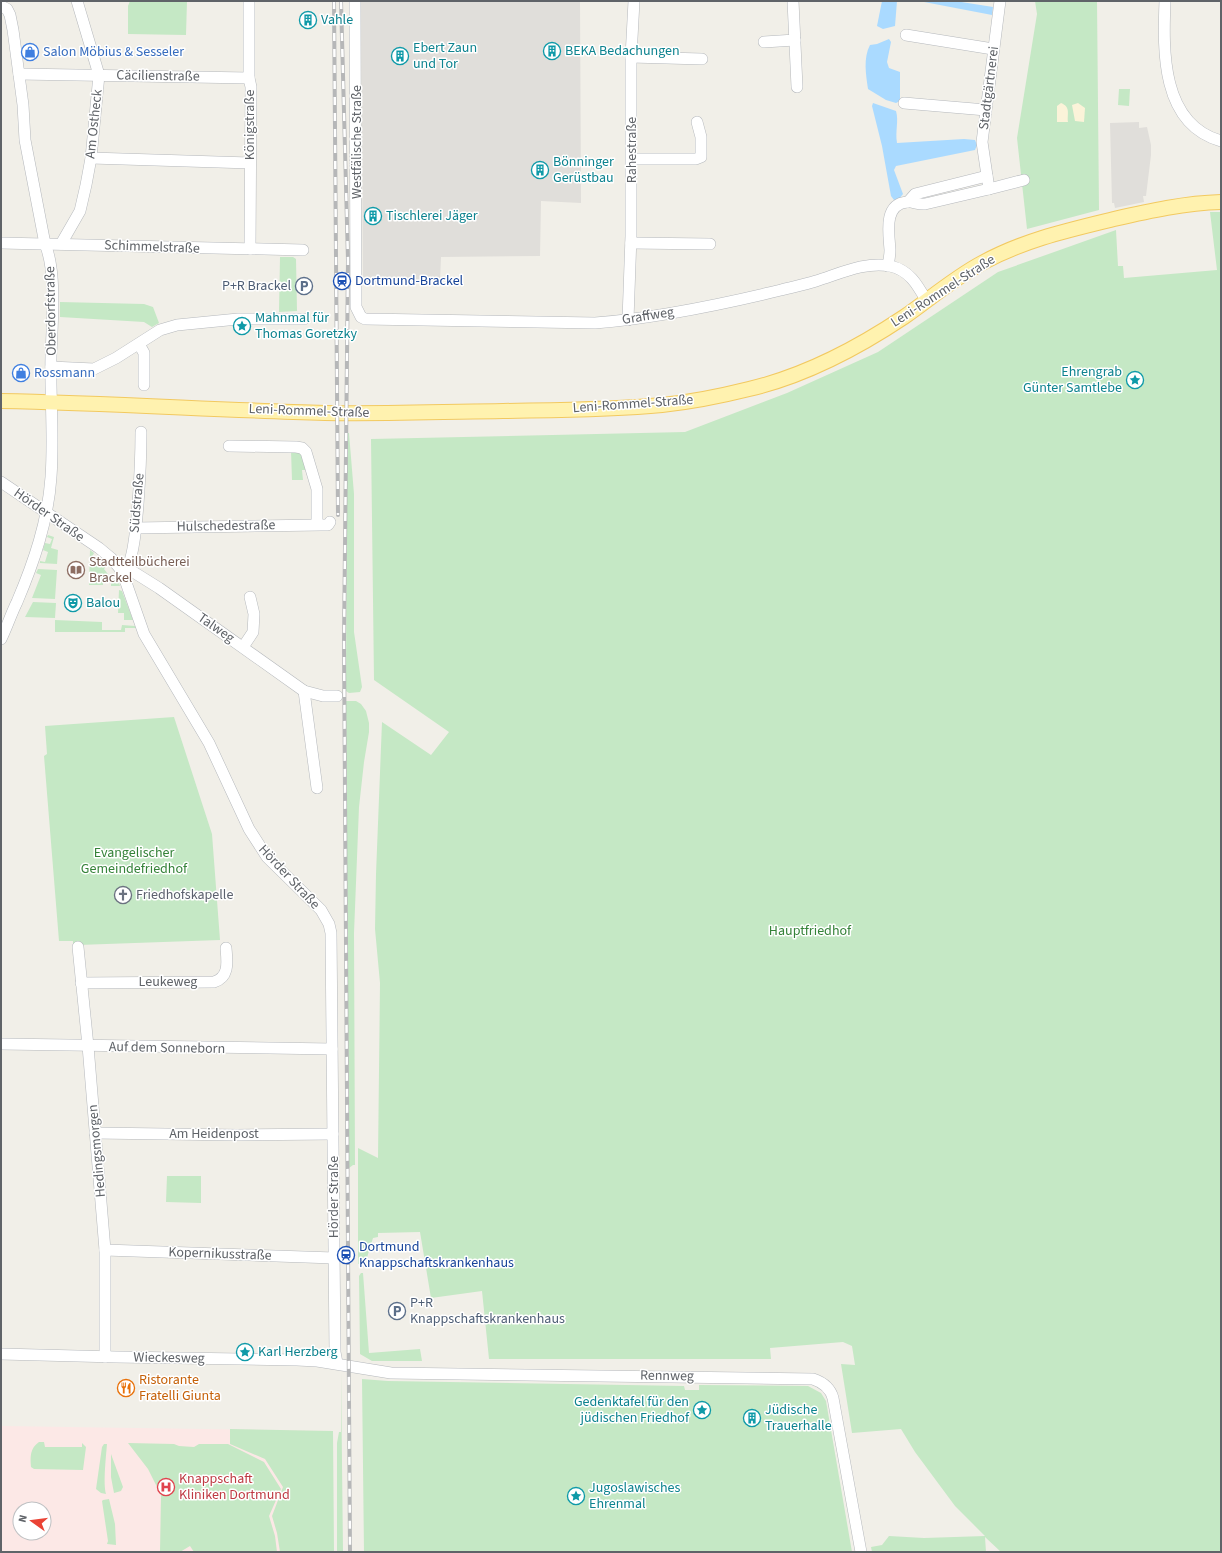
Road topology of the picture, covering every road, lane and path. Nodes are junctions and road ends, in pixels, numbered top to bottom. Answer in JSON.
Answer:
{"nodes":[{"id":1,"x":77,"y":1,"type":"edge"},
{"id":2,"x":248,"y":1,"type":"edge"},
{"id":3,"x":355,"y":1,"type":"edge"},
{"id":4,"x":634,"y":1,"type":"edge"},
{"id":5,"x":793,"y":1,"type":"edge"},
{"id":6,"x":1000,"y":1,"type":"edge"},
{"id":7,"x":1165,"y":1,"type":"edge"},
{"id":8,"x":4,"y":8,"type":"edge"},
{"id":9,"x":906,"y":35,"type":"dead end"},
{"id":10,"x":795,"y":40,"type":"junction"},
{"id":11,"x":764,"y":42,"type":"dead end"},
{"id":12,"x":994,"y":49,"type":"junction"},
{"id":13,"x":631,"y":57,"type":"junction"},
{"id":14,"x":702,"y":59,"type":"dead end"},
{"id":15,"x":19,"y":74,"type":"junction"},
{"id":16,"x":99,"y":75,"type":"junction"},
{"id":17,"x":249,"y":78,"type":"junction"},
{"id":18,"x":797,"y":88,"type":"dead end"},
{"id":19,"x":904,"y":103,"type":"dead end"},
{"id":20,"x":986,"y":110,"type":"junction"},
{"id":21,"x":697,"y":122,"type":"dead end"},
{"id":22,"x":1221,"y":141,"type":"edge"},
{"id":23,"x":91,"y":158,"type":"junction"},
{"id":24,"x":632,"y":160,"type":"junction"},
{"id":25,"x":250,"y":163,"type":"junction"},
{"id":26,"x":987,"y":176,"type":"junction"},
{"id":27,"x":1024,"y":180,"type":"dead end"},
{"id":28,"x":989,"y":189,"type":"junction"},
{"id":29,"x":908,"y":202,"type":"junction"},
{"id":30,"x":1221,"y":202,"type":"edge"},
{"id":31,"x":631,"y":243,"type":"junction"},
{"id":32,"x":1,"y":244,"type":"edge"},
{"id":33,"x":45,"y":244,"type":"junction"},
{"id":34,"x":61,"y":244,"type":"junction"},
{"id":35,"x":710,"y":244,"type":"dead end"},
{"id":36,"x":250,"y":249,"type":"junction"},
{"id":37,"x":303,"y":250,"type":"dead end"},
{"id":38,"x":888,"y":266,"type":"junction"},
{"id":39,"x":926,"y":300,"type":"junction"},
{"id":40,"x":356,"y":307,"type":"joint"},
{"id":41,"x":304,"y":319,"type":"dead end"},
{"id":42,"x":628,"y":320,"type":"junction"},
{"id":43,"x":139,"y":344,"type":"junction"},
{"id":44,"x":51,"y":367,"type":"junction"},
{"id":45,"x":144,"y":385,"type":"dead end"},
{"id":46,"x":1,"y":401,"type":"edge"},
{"id":47,"x":51,"y":402,"type":"junction"},
{"id":48,"x":141,"y":432,"type":"dead end"},
{"id":49,"x":229,"y":446,"type":"dead end"},
{"id":50,"x":1,"y":482,"type":"edge"},
{"id":51,"x":47,"y":512,"type":"junction"},
{"id":52,"x":330,"y":522,"type":"dead end"},
{"id":53,"x":317,"y":524,"type":"junction"},
{"id":54,"x":136,"y":528,"type":"junction"},
{"id":55,"x":124,"y":569,"type":"junction"},
{"id":56,"x":250,"y":597,"type":"dead end"},
{"id":57,"x":1,"y":639,"type":"edge"},
{"id":58,"x":242,"y":647,"type":"junction"},
{"id":59,"x":304,"y":691,"type":"junction"},
{"id":60,"x":337,"y":696,"type":"dead end"},
{"id":61,"x":316,"y":788,"type":"dead end"},
{"id":62,"x":78,"y":947,"type":"dead end"},
{"id":63,"x":226,"y":948,"type":"dead end"},
{"id":64,"x":81,"y":983,"type":"junction"},
{"id":65,"x":1,"y":1044,"type":"edge"},
{"id":66,"x":88,"y":1046,"type":"junction"},
{"id":67,"x":332,"y":1049,"type":"junction"},
{"id":68,"x":95,"y":1133,"type":"junction"},
{"id":69,"x":333,"y":1134,"type":"junction"},
{"id":70,"x":105,"y":1250,"type":"junction"},
{"id":71,"x":334,"y":1258,"type":"junction"},
{"id":72,"x":1,"y":1354,"type":"edge"},
{"id":73,"x":105,"y":1357,"type":"junction"},
{"id":74,"x":337,"y":1364,"type":"junction"},
{"id":75,"x":861,"y":1552,"type":"edge"}],
"edges":[{"from":1,"to":16,"type":"street","name":"Am Ostheck"},
{"from":2,"to":17,"type":"street","name":"Königstraße"},
{"from":3,"to":40,"type":"street","name":"Westfälische Straße"},
{"from":4,"to":13,"type":"street","name":"Rahestraße"},
{"from":5,"to":10,"type":"street"},
{"from":6,"to":12,"type":"street","name":"Stadtgärtnerei"},
{"from":7,"to":22,"type":"street"},
{"from":8,"to":15,"type":"street","name":"Oberdorfstraße"},
{"from":9,"to":12,"type":"street"},
{"from":10,"to":11,"type":"street"},
{"from":10,"to":18,"type":"street"},
{"from":12,"to":20,"type":"street","name":"Stadtgärtnerei"},
{"from":13,"to":14,"type":"street"},
{"from":13,"to":24,"type":"street","name":"Rahestraße"},
{"from":15,"to":16,"type":"street","name":"Cäcilienstraße"},
{"from":15,"to":33,"type":"street","name":"Oberdorfstraße"},
{"from":16,"to":17,"type":"street","name":"Cäcilienstraße"},
{"from":16,"to":23,"type":"street","name":"Am Ostheck"},
{"from":17,"to":25,"type":"street","name":"Königstraße"},
{"from":19,"to":20,"type":"street"},
{"from":20,"to":26,"type":"street","name":"Stadtgärtnerei"},
{"from":21,"to":24,"type":"street"},
{"from":23,"to":25,"type":"street"},
{"from":23,"to":34,"type":"street","name":"Am Ostheck"},
{"from":24,"to":31,"type":"street","name":"Rahestraße"},
{"from":25,"to":36,"type":"street","name":"Königstraße"},
{"from":26,"to":28,"type":"street","name":"Stadtgärtnerei"},
{"from":26,"to":29,"type":"street"},
{"from":27,"to":28,"type":"street"},
{"from":28,"to":29,"type":"street"},
{"from":29,"to":38,"type":"street"},
{"from":30,"to":39,"type":"main road","name":"Leni-Rommel-Straße"},
{"from":31,"to":35,"type":"street"},
{"from":31,"to":42,"type":"street","name":"Rahestraße"},
{"from":32,"to":33,"type":"street","name":"Schimmelstraße"},
{"from":33,"to":34,"type":"street","name":"Schimmelstraße"},
{"from":33,"to":44,"type":"street","name":"Oberdorfstraße"},
{"from":34,"to":36,"type":"street","name":"Schimmelstraße"},
{"from":36,"to":37,"type":"street","name":"Schimmelstraße"},
{"from":38,"to":39,"type":"street","name":"Graffweg"},
{"from":38,"to":42,"type":"street","name":"Graffweg"},
{"from":39,"to":47,"type":"main road","name":"Leni-Rommel-Straße"},
{"from":40,"to":42,"type":"street","name":"Graffweg"},
{"from":41,"to":43,"type":"street"},
{"from":43,"to":44,"type":"street"},
{"from":43,"to":45,"type":"street"},
{"from":44,"to":47,"type":"street","name":"Oberdorfstraße"},
{"from":46,"to":47,"type":"main road","name":"Leni-Rommel-Straße"},
{"from":47,"to":51,"type":"street","name":"Oberdorfstraße"},
{"from":48,"to":54,"type":"street","name":"Südstraße"},
{"from":49,"to":53,"type":"street"},
{"from":50,"to":51,"type":"street","name":"Hörder Straße"},
{"from":51,"to":55,"type":"street","name":"Hörder Straße"},
{"from":51,"to":57,"type":"street","name":"Oberdorfstraße"},
{"from":52,"to":53,"type":"street","name":"Hulschedestraße"},
{"from":53,"to":54,"type":"street","name":"Hulschedestraße"},
{"from":54,"to":55,"type":"street","name":"Südstraße"},
{"from":55,"to":58,"type":"street","name":"Talweg"},
{"from":55,"to":67,"type":"street","name":"Hörder Straße"},
{"from":56,"to":58,"type":"street"},
{"from":58,"to":59,"type":"street","name":"Talweg"},
{"from":59,"to":60,"type":"street","name":"Talweg"},
{"from":59,"to":61,"type":"street"},
{"from":62,"to":64,"type":"street","name":"Hedingsmorgen"},
{"from":63,"to":64,"type":"street","name":"Leukeweg"},
{"from":64,"to":66,"type":"street","name":"Hedingsmorgen"},
{"from":65,"to":66,"type":"street","name":"Auf dem Sonneborn"},
{"from":66,"to":67,"type":"street","name":"Auf dem Sonneborn"},
{"from":66,"to":68,"type":"street","name":"Hedingsmorgen"},
{"from":67,"to":69,"type":"street","name":"Hörder Straße"},
{"from":68,"to":69,"type":"street","name":"Am Heidenpost"},
{"from":68,"to":70,"type":"street","name":"Hedingsmorgen"},
{"from":69,"to":71,"type":"street","name":"Hörder Straße"},
{"from":70,"to":71,"type":"street","name":"Kopernikusstraße"},
{"from":70,"to":73,"type":"street","name":"Hedingsmorgen"},
{"from":71,"to":74,"type":"street","name":"Hörder Straße"},
{"from":72,"to":73,"type":"street","name":"Wieckesweg"},
{"from":73,"to":74,"type":"street","name":"Wieckesweg"},
{"from":74,"to":75,"type":"street","name":"Rennweg"}]}
